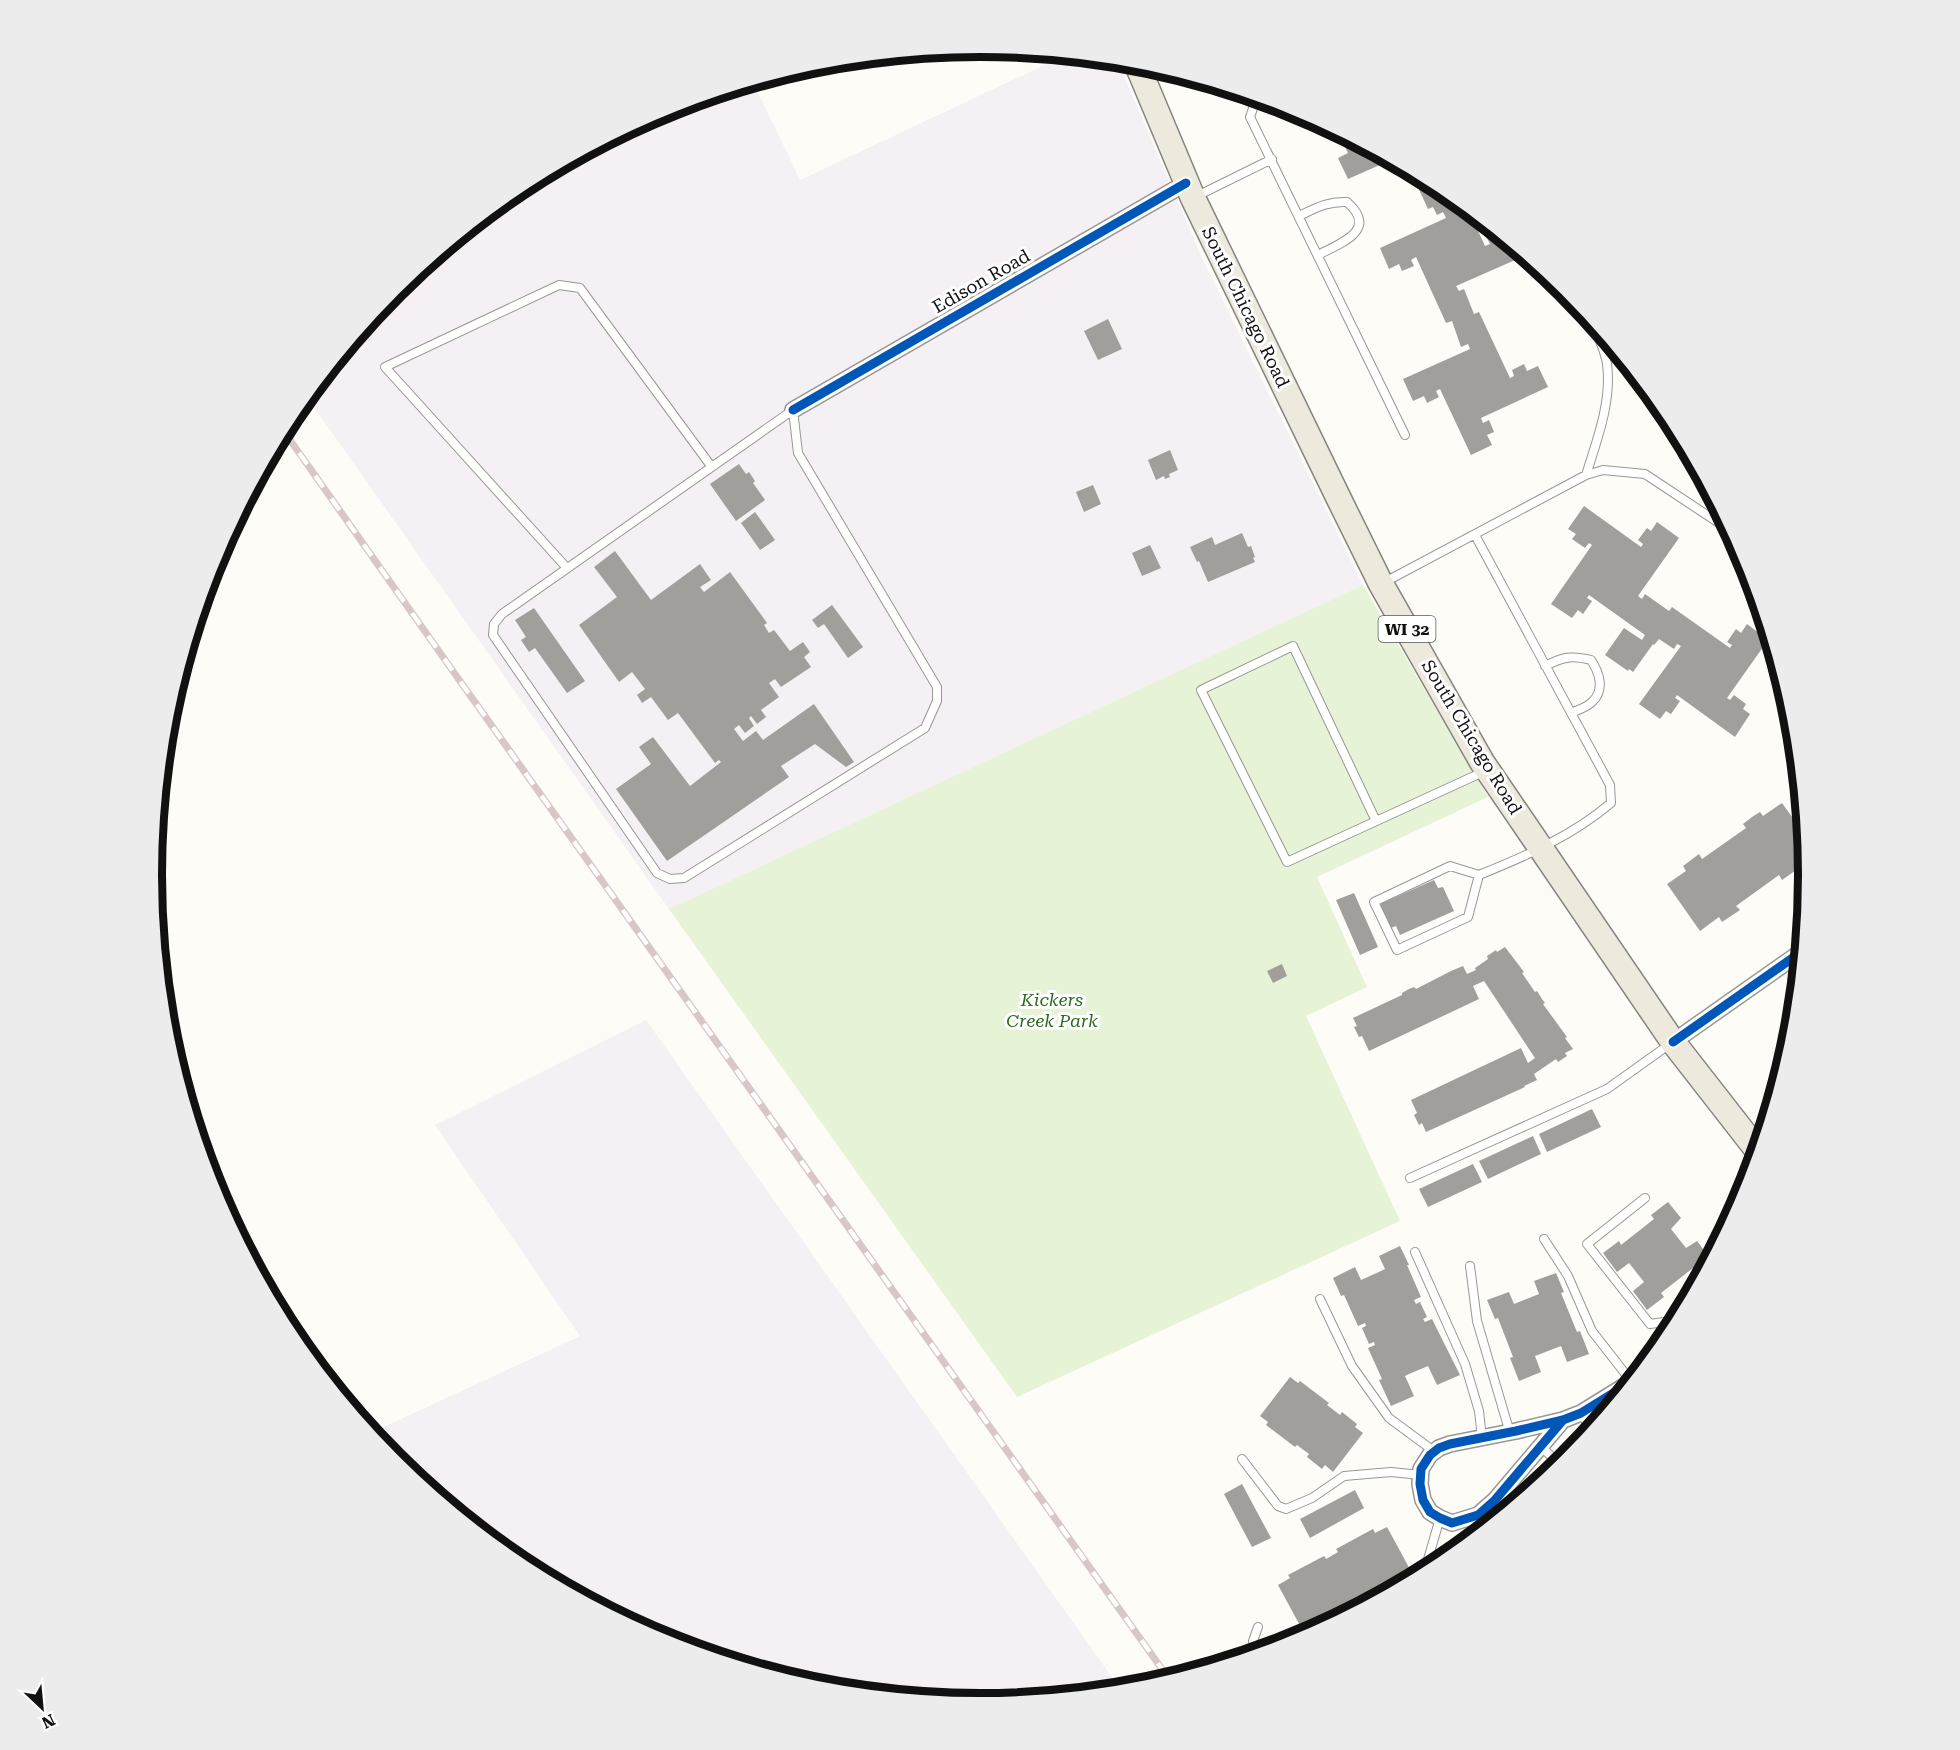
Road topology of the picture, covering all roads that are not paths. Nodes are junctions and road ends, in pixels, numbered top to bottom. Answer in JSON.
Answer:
{"nodes":[{"id":1,"x":1141,"y":73,"type":"edge"},
{"id":2,"x":1254,"y":104,"type":"edge"},
{"id":3,"x":1272,"y":159,"type":"junction"},
{"id":4,"x":1190,"y":191,"type":"junction"},
{"id":5,"x":1299,"y":216,"type":"junction"},
{"id":6,"x":1318,"y":255,"type":"junction"},
{"id":7,"x":1599,"y":340,"type":"edge"},
{"id":8,"x":793,"y":410,"type":"junction"},
{"id":9,"x":1405,"y":435,"type":"dead end"},
{"id":10,"x":711,"y":466,"type":"junction"},
{"id":11,"x":1586,"y":475,"type":"junction"},
{"id":12,"x":1718,"y":523,"type":"edge"},
{"id":13,"x":1474,"y":535,"type":"junction"},
{"id":14,"x":566,"y":567,"type":"junction"},
{"id":15,"x":1381,"y":584,"type":"junction"},
{"id":16,"x":1545,"y":666,"type":"junction"},
{"id":17,"x":1571,"y":713,"type":"junction"},
{"id":18,"x":1487,"y":770,"type":"junction"},
{"id":19,"x":1376,"y":821,"type":"junction"},
{"id":20,"x":1541,"y":849,"type":"junction"},
{"id":21,"x":1479,"y":875,"type":"junction"},
{"id":22,"x":1793,"y":957,"type":"edge"},
{"id":23,"x":1673,"y":1042,"type":"junction"},
{"id":24,"x":1753,"y":1144,"type":"edge"},
{"id":25,"x":1410,"y":1178,"type":"dead end"},
{"id":26,"x":1645,"y":1198,"type":"dead end"},
{"id":27,"x":1544,"y":1239,"type":"dead end"},
{"id":28,"x":1414,"y":1252,"type":"dead end"},
{"id":29,"x":1470,"y":1266,"type":"dead end"},
{"id":30,"x":1320,"y":1299,"type":"dead end"},
{"id":31,"x":1664,"y":1322,"type":"edge"},
{"id":32,"x":1626,"y":1376,"type":"edge"},
{"id":33,"x":1612,"y":1394,"type":"edge"},
{"id":34,"x":1581,"y":1413,"type":"junction"},
{"id":35,"x":1563,"y":1420,"type":"junction"},
{"id":36,"x":1587,"y":1422,"type":"edge"},
{"id":37,"x":1510,"y":1433,"type":"junction"},
{"id":38,"x":1482,"y":1438,"type":"junction"},
{"id":39,"x":1540,"y":1446,"type":"junction"},
{"id":40,"x":1435,"y":1452,"type":"junction"},
{"id":41,"x":1553,"y":1457,"type":"edge"},
{"id":42,"x":1242,"y":1460,"type":"dead end"},
{"id":43,"x":1421,"y":1475,"type":"junction"},
{"id":44,"x":1440,"y":1518,"type":"junction"},
{"id":45,"x":1484,"y":1519,"type":"edge"},
{"id":46,"x":1428,"y":1559,"type":"edge"},
{"id":47,"x":1258,"y":1627,"type":"dead end"},
{"id":48,"x":1256,"y":1645,"type":"edge"}],
"edges":[{"from":1,"to":4,"type":"main road","name":"South Chicago Road","number":"WI 32"},
{"from":2,"to":3,"type":"lane"},
{"from":3,"to":4,"type":"lane"},
{"from":3,"to":5,"type":"lane"},
{"from":4,"to":8,"type":"street","name":"Edison Road"},
{"from":4,"to":15,"type":"main road","name":"South Chicago Road","number":"WI 32"},
{"from":5,"to":6,"type":"lane"},
{"from":5,"to":6,"type":"lane"},
{"from":6,"to":9,"type":"lane"},
{"from":7,"to":11,"type":"lane"},
{"from":8,"to":10,"type":"lane"},
{"from":8,"to":14,"type":"lane"},
{"from":10,"to":14,"type":"lane"},
{"from":10,"to":14,"type":"lane"},
{"from":11,"to":12,"type":"lane"},
{"from":11,"to":13,"type":"lane"},
{"from":13,"to":15,"type":"lane"},
{"from":13,"to":16,"type":"lane"},
{"from":15,"to":18,"type":"main road","name":"South Chicago Road","number":"WI 32"},
{"from":16,"to":17,"type":"lane"},
{"from":16,"to":17,"type":"lane"},
{"from":17,"to":20,"type":"lane"},
{"from":18,"to":19,"type":"lane"},
{"from":18,"to":20,"type":"main road","name":"South Chicago Road","number":"WI 32"},
{"from":19,"to":19,"type":"lane"},
{"from":20,"to":21,"type":"lane"},
{"from":20,"to":23,"type":"main road","name":"South Chicago Road","number":"WI 32"},
{"from":21,"to":21,"type":"lane"},
{"from":22,"to":23,"type":"street"},
{"from":23,"to":24,"type":"main road","name":"South Chicago Road","number":"WI 32"},
{"from":23,"to":25,"type":"lane"},
{"from":26,"to":31,"type":"lane"},
{"from":27,"to":32,"type":"lane"},
{"from":28,"to":38,"type":"lane"},
{"from":29,"to":37,"type":"lane"},
{"from":30,"to":40,"type":"lane"},
{"from":33,"to":34,"type":"street"},
{"from":34,"to":35,"type":"street"},
{"from":34,"to":36,"type":"lane"},
{"from":35,"to":37,"type":"street"},
{"from":35,"to":39,"type":"street"},
{"from":37,"to":38,"type":"street"},
{"from":38,"to":40,"type":"street"},
{"from":39,"to":41,"type":"lane"},
{"from":39,"to":45,"type":"street"},
{"from":40,"to":43,"type":"street"},
{"from":42,"to":43,"type":"lane"},
{"from":43,"to":44,"type":"street"},
{"from":44,"to":45,"type":"street"},
{"from":44,"to":46,"type":"lane"},
{"from":47,"to":48,"type":"lane"}]}
